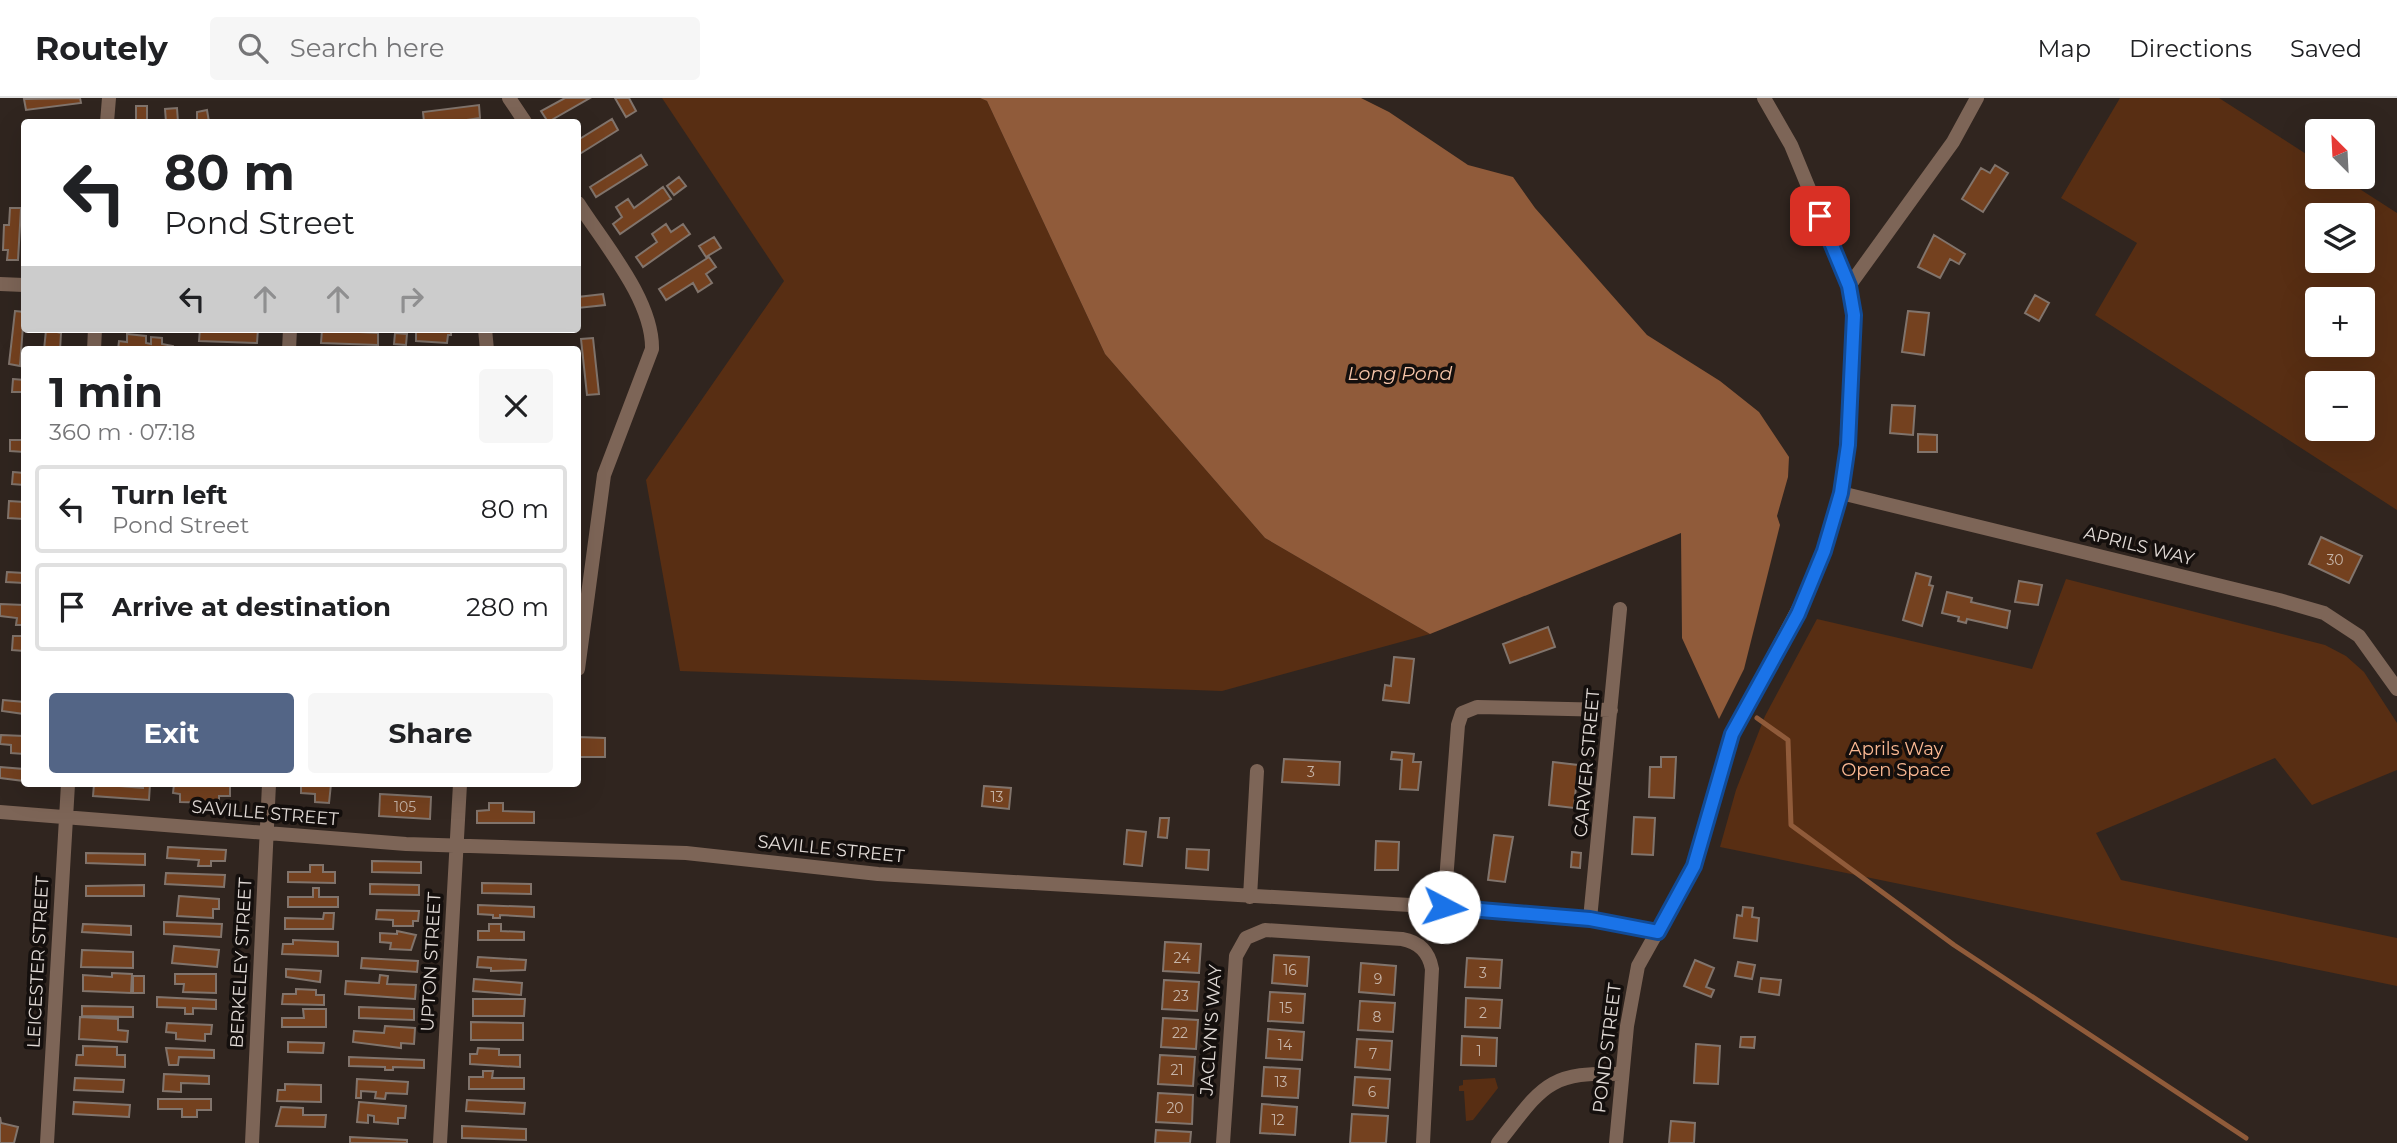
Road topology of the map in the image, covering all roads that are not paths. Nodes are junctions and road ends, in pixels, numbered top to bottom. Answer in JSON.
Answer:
{"nodes":[{"id":1,"x":109,"y":98,"type":"edge"},
{"id":2,"x":509,"y":98,"type":"edge"},
{"id":3,"x":1765,"y":98,"type":"edge"},
{"id":4,"x":1978,"y":98,"type":"edge"},
{"id":5,"x":107,"y":119,"type":"edge"},
{"id":6,"x":523,"y":119,"type":"edge"},
{"id":7,"x":581,"y":208,"type":"edge"},
{"id":8,"x":0,"y":284,"type":"edge"},
{"id":9,"x":21,"y":285,"type":"edge"},
{"id":10,"x":1849,"y":286,"type":"junction"},
{"id":11,"x":1841,"y":493,"type":"junction"},
{"id":12,"x":1620,"y":609,"type":"dead end"},
{"id":13,"x":581,"y":647,"type":"edge"},
{"id":14,"x":2397,"y":689,"type":"edge"},
{"id":15,"x":1611,"y":710,"type":"junction"},
{"id":16,"x":1257,"y":771,"type":"dead end"},
{"id":17,"x":68,"y":787,"type":"edge"},
{"id":18,"x":269,"y":787,"type":"edge"},
{"id":19,"x":460,"y":787,"type":"edge"},
{"id":20,"x":0,"y":812,"type":"edge"},
{"id":21,"x":66,"y":817,"type":"junction"},
{"id":22,"x":266,"y":833,"type":"junction"},
{"id":23,"x":456,"y":846,"type":"junction"},
{"id":24,"x":1250,"y":897,"type":"junction"},
{"id":25,"x":1444,"y":907,"type":"junction"},
{"id":26,"x":1590,"y":919,"type":"junction"},
{"id":27,"x":1658,"y":932,"type":"junction"},
{"id":28,"x":1621,"y":1074,"type":"junction"},
{"id":29,"x":1424,"y":1126,"type":"junction"},
{"id":30,"x":47,"y":1143,"type":"edge"},
{"id":31,"x":252,"y":1143,"type":"edge"},
{"id":32,"x":440,"y":1143,"type":"edge"},
{"id":33,"x":1223,"y":1143,"type":"edge"},
{"id":34,"x":1423,"y":1143,"type":"edge"},
{"id":35,"x":1429,"y":1143,"type":"edge"},
{"id":36,"x":1498,"y":1143,"type":"edge"},
{"id":37,"x":1616,"y":1143,"type":"edge"}],
"edges":[{"from":1,"to":5,"type":"street"},
{"from":2,"to":6,"type":"street"},
{"from":3,"to":10,"type":"street","name":"POND STREET"},
{"from":4,"to":10,"type":"street"},
{"from":7,"to":13,"type":"street"},
{"from":8,"to":9,"type":"street"},
{"from":10,"to":11,"type":"street","name":"POND STREET"},
{"from":11,"to":14,"type":"street","name":"APRILS WAY"},
{"from":11,"to":27,"type":"street","name":"POND STREET"},
{"from":12,"to":15,"type":"street","name":"CARVER STREET"},
{"from":15,"to":25,"type":"street"},
{"from":15,"to":26,"type":"street","name":"CARVER STREET"},
{"from":16,"to":24,"type":"street"},
{"from":17,"to":21,"type":"street","name":"LEICESTER STREET"},
{"from":18,"to":22,"type":"street","name":"BERKELEY STREET"},
{"from":19,"to":23,"type":"street","name":"UPTON STREET"},
{"from":20,"to":21,"type":"street","name":"SAVILLE STREET"},
{"from":21,"to":22,"type":"street","name":"SAVILLE STREET"},
{"from":21,"to":30,"type":"street","name":"LEICESTER STREET"},
{"from":22,"to":23,"type":"street","name":"SAVILLE STREET"},
{"from":22,"to":31,"type":"street","name":"BERKELEY STREET"},
{"from":23,"to":24,"type":"street","name":"SAVILLE STREET"},
{"from":23,"to":32,"type":"street","name":"UPTON STREET"},
{"from":24,"to":25,"type":"street","name":"SAVILLE STREET"},
{"from":25,"to":26,"type":"street","name":"SAVILLE STREET"},
{"from":26,"to":27,"type":"street","name":"SAVILLE STREET"},
{"from":27,"to":28,"type":"street","name":"POND STREET"},
{"from":28,"to":36,"type":"street"},
{"from":28,"to":37,"type":"street","name":"POND STREET"},
{"from":29,"to":33,"type":"street","name":"JACLYN'S WAY"},
{"from":29,"to":34,"type":"street"},
{"from":29,"to":35,"type":"street"}]}
